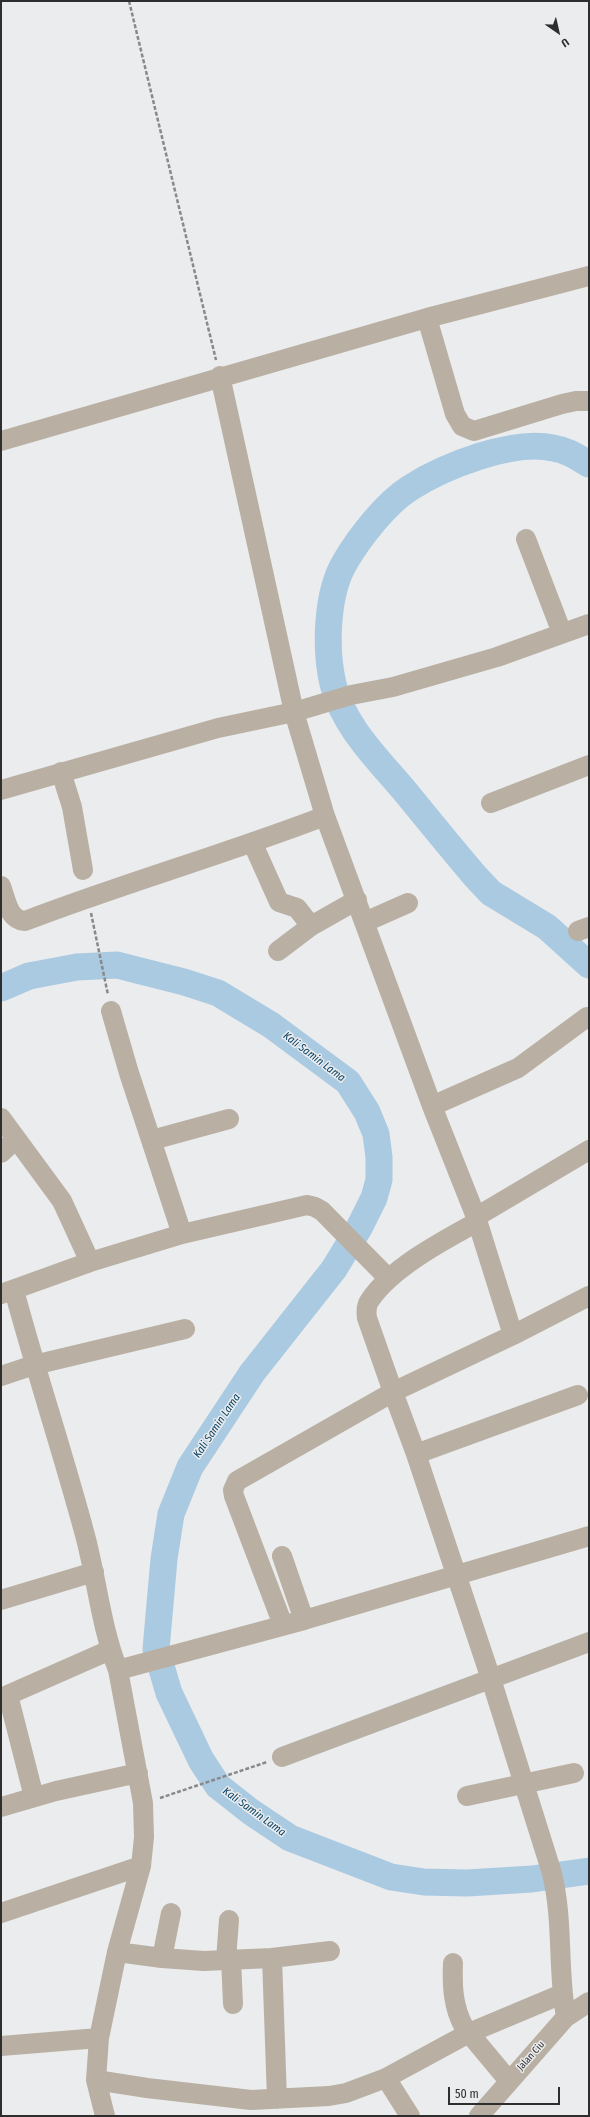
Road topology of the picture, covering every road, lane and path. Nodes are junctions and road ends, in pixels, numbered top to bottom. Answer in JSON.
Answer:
{"nodes":[{"id":1,"x":129,"y":1,"type":"edge"},
{"id":2,"x":589,"y":276,"type":"edge"},
{"id":3,"x":427,"y":318,"type":"junction"},
{"id":4,"x":220,"y":376,"type":"junction"},
{"id":5,"x":589,"y":400,"type":"edge"},
{"id":6,"x":1,"y":441,"type":"edge"},
{"id":7,"x":526,"y":539,"type":"dead end"},
{"id":8,"x":589,"y":624,"type":"edge"},
{"id":9,"x":562,"y":633,"type":"junction"},
{"id":10,"x":294,"y":712,"type":"junction"},
{"id":11,"x":589,"y":765,"type":"edge"},
{"id":12,"x":61,"y":772,"type":"junction"},
{"id":13,"x":1,"y":790,"type":"edge"},
{"id":14,"x":490,"y":803,"type":"dead end"},
{"id":15,"x":325,"y":816,"type":"junction"},
{"id":16,"x":252,"y":844,"type":"junction"},
{"id":17,"x":83,"y":870,"type":"dead end"},
{"id":18,"x":1,"y":886,"type":"edge"},
{"id":19,"x":88,"y":897,"type":"junction"},
{"id":20,"x":357,"y":900,"type":"junction"},
{"id":21,"x":408,"y":903,"type":"dead end"},
{"id":22,"x":364,"y":922,"type":"junction"},
{"id":23,"x":311,"y":926,"type":"junction"},
{"id":24,"x":278,"y":951,"type":"dead end"},
{"id":25,"x":111,"y":1011,"type":"joint"},
{"id":26,"x":587,"y":1018,"type":"dead end"},
{"id":27,"x":432,"y":1106,"type":"junction"},
{"id":28,"x":1,"y":1118,"type":"edge"},
{"id":29,"x":229,"y":1119,"type":"dead end"},
{"id":30,"x":16,"y":1139,"type":"junction"},
{"id":31,"x":152,"y":1140,"type":"junction"},
{"id":32,"x":589,"y":1150,"type":"edge"},
{"id":33,"x":1,"y":1153,"type":"edge"},
{"id":34,"x":477,"y":1220,"type":"junction"},
{"id":35,"x":182,"y":1234,"type":"junction"},
{"id":36,"x":90,"y":1262,"type":"junction"},
{"id":37,"x":389,"y":1279,"type":"junction"},
{"id":38,"x":5,"y":1290,"type":"edge"},
{"id":39,"x":589,"y":1296,"type":"edge"},
{"id":40,"x":185,"y":1329,"type":"dead end"},
{"id":41,"x":513,"y":1335,"type":"junction"},
{"id":42,"x":34,"y":1365,"type":"junction"},
{"id":43,"x":1,"y":1376,"type":"edge"},
{"id":44,"x":393,"y":1392,"type":"junction"},
{"id":45,"x":578,"y":1395,"type":"dead end"},
{"id":46,"x":416,"y":1454,"type":"junction"},
{"id":47,"x":589,"y":1536,"type":"edge"},
{"id":48,"x":282,"y":1556,"type":"dead end"},
{"id":49,"x":94,"y":1572,"type":"junction"},
{"id":50,"x":456,"y":1574,"type":"junction"},
{"id":51,"x":1,"y":1600,"type":"edge"},
{"id":52,"x":304,"y":1620,"type":"junction"},
{"id":53,"x":283,"y":1625,"type":"junction"},
{"id":54,"x":589,"y":1642,"type":"edge"},
{"id":55,"x":110,"y":1650,"type":"junction"},
{"id":56,"x":118,"y":1670,"type":"junction"},
{"id":57,"x":491,"y":1679,"type":"junction"},
{"id":58,"x":4,"y":1696,"type":"edge"},
{"id":59,"x":282,"y":1757,"type":"joint"},
{"id":60,"x":138,"y":1773,"type":"junction"},
{"id":61,"x":574,"y":1773,"type":"dead end"},
{"id":62,"x":525,"y":1784,"type":"junction"},
{"id":63,"x":466,"y":1796,"type":"dead end"},
{"id":64,"x":34,"y":1797,"type":"junction"},
{"id":65,"x":143,"y":1803,"type":"junction"},
{"id":66,"x":1,"y":1807,"type":"edge"},
{"id":67,"x":141,"y":1866,"type":"junction"},
{"id":68,"x":1,"y":1913,"type":"edge"},
{"id":69,"x":171,"y":1913,"type":"dead end"},
{"id":70,"x":229,"y":1920,"type":"dead end"},
{"id":71,"x":330,"y":1951,"type":"dead end"},
{"id":72,"x":117,"y":1952,"type":"junction"},
{"id":73,"x":162,"y":1958,"type":"junction"},
{"id":74,"x":272,"y":1958,"type":"junction"},
{"id":75,"x":229,"y":1960,"type":"junction"},
{"id":76,"x":453,"y":1963,"type":"dead end"},
{"id":77,"x":562,"y":1994,"type":"junction"},
{"id":78,"x":589,"y":2002,"type":"edge"},
{"id":79,"x":233,"y":2004,"type":"dead end"},
{"id":80,"x":566,"y":2016,"type":"junction"},
{"id":81,"x":469,"y":2033,"type":"junction"},
{"id":82,"x":99,"y":2038,"type":"junction"},
{"id":83,"x":1,"y":2046,"type":"edge"},
{"id":84,"x":386,"y":2078,"type":"junction"},
{"id":85,"x":96,"y":2080,"type":"junction"},
{"id":86,"x":509,"y":2081,"type":"junction"},
{"id":87,"x":277,"y":2099,"type":"junction"},
{"id":88,"x":105,"y":2116,"type":"edge"},
{"id":89,"x":410,"y":2116,"type":"edge"},
{"id":90,"x":479,"y":2116,"type":"edge"}],
"edges":[{"from":1,"to":4,"type":"path"},
{"from":2,"to":3,"type":"street"},
{"from":3,"to":4,"type":"street"},
{"from":3,"to":5,"type":"street"},
{"from":4,"to":6,"type":"street"},
{"from":4,"to":10,"type":"street"},
{"from":7,"to":9,"type":"street"},
{"from":8,"to":9,"type":"street"},
{"from":9,"to":10,"type":"street"},
{"from":10,"to":12,"type":"street"},
{"from":10,"to":15,"type":"street"},
{"from":11,"to":14,"type":"street"},
{"from":12,"to":13,"type":"street"},
{"from":12,"to":17,"type":"street"},
{"from":15,"to":16,"type":"street"},
{"from":15,"to":20,"type":"street"},
{"from":16,"to":19,"type":"street"},
{"from":16,"to":23,"type":"street"},
{"from":18,"to":19,"type":"street"},
{"from":19,"to":25,"type":"path"},
{"from":20,"to":22,"type":"street"},
{"from":20,"to":23,"type":"street"},
{"from":21,"to":22,"type":"street"},
{"from":22,"to":27,"type":"street"},
{"from":23,"to":24,"type":"street"},
{"from":25,"to":31,"type":"street"},
{"from":26,"to":27,"type":"street"},
{"from":27,"to":34,"type":"street"},
{"from":28,"to":30,"type":"street"},
{"from":29,"to":31,"type":"street"},
{"from":30,"to":33,"type":"street"},
{"from":30,"to":36,"type":"street"},
{"from":31,"to":35,"type":"street"},
{"from":32,"to":34,"type":"street"},
{"from":34,"to":37,"type":"street"},
{"from":34,"to":41,"type":"street"},
{"from":35,"to":36,"type":"street"},
{"from":35,"to":37,"type":"street"},
{"from":36,"to":38,"type":"street"},
{"from":37,"to":44,"type":"street"},
{"from":38,"to":42,"type":"street"},
{"from":39,"to":41,"type":"street"},
{"from":40,"to":42,"type":"street"},
{"from":41,"to":44,"type":"street"},
{"from":42,"to":43,"type":"street"},
{"from":42,"to":49,"type":"street"},
{"from":44,"to":46,"type":"street"},
{"from":44,"to":53,"type":"street"},
{"from":45,"to":46,"type":"street"},
{"from":46,"to":50,"type":"street"},
{"from":47,"to":50,"type":"street"},
{"from":48,"to":52,"type":"street"},
{"from":49,"to":51,"type":"street"},
{"from":49,"to":55,"type":"street"},
{"from":50,"to":52,"type":"street"},
{"from":50,"to":57,"type":"street"},
{"from":52,"to":53,"type":"street"},
{"from":53,"to":56,"type":"street"},
{"from":54,"to":57,"type":"street"},
{"from":55,"to":56,"type":"street"},
{"from":55,"to":58,"type":"street"},
{"from":56,"to":60,"type":"street"},
{"from":57,"to":59,"type":"street"},
{"from":57,"to":62,"type":"street"},
{"from":58,"to":64,"type":"street"},
{"from":59,"to":65,"type":"path"},
{"from":60,"to":64,"type":"street"},
{"from":60,"to":65,"type":"street"},
{"from":61,"to":62,"type":"street"},
{"from":62,"to":63,"type":"street"},
{"from":62,"to":77,"type":"street"},
{"from":64,"to":66,"type":"street"},
{"from":65,"to":67,"type":"street"},
{"from":67,"to":68,"type":"street"},
{"from":67,"to":72,"type":"street"},
{"from":69,"to":73,"type":"street"},
{"from":70,"to":75,"type":"street"},
{"from":71,"to":74,"type":"street"},
{"from":72,"to":73,"type":"street"},
{"from":72,"to":82,"type":"street"},
{"from":73,"to":75,"type":"street"},
{"from":74,"to":75,"type":"street"},
{"from":74,"to":87,"type":"street"},
{"from":75,"to":79,"type":"street"},
{"from":76,"to":81,"type":"street"},
{"from":77,"to":80,"type":"street"},
{"from":77,"to":81,"type":"street"},
{"from":78,"to":80,"type":"street","name":"Jalan Ciu"},
{"from":80,"to":86,"type":"street","name":"Jalan Ciu"},
{"from":81,"to":84,"type":"street"},
{"from":81,"to":86,"type":"street"},
{"from":82,"to":83,"type":"street"},
{"from":82,"to":85,"type":"street"},
{"from":84,"to":87,"type":"street"},
{"from":84,"to":89,"type":"street"},
{"from":85,"to":87,"type":"street"},
{"from":85,"to":88,"type":"street"},
{"from":86,"to":90,"type":"street","name":"Jalan Ciu"}]}
